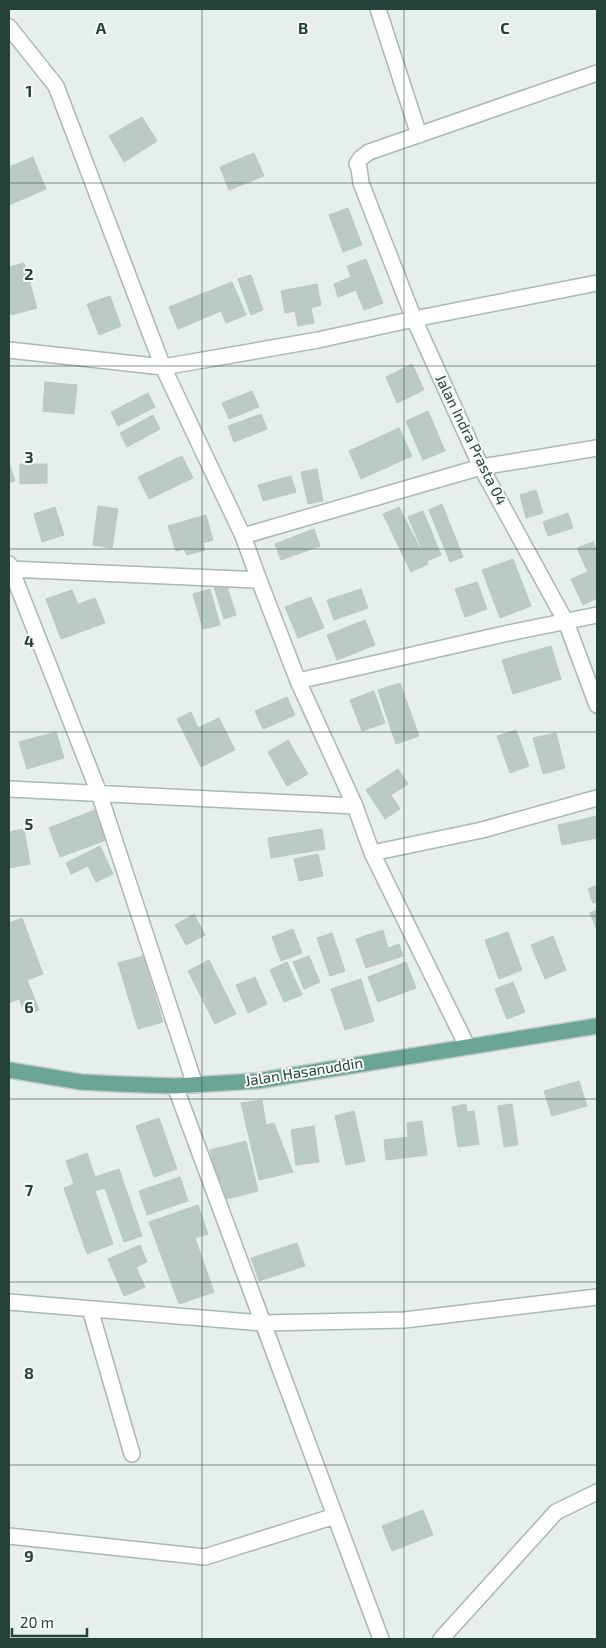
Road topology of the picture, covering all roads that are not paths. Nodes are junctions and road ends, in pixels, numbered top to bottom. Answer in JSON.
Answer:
{"nodes":[{"id":1,"x":378,"y":9,"type":"edge"},
{"id":2,"x":9,"y":27,"type":"edge"},
{"id":3,"x":597,"y":74,"type":"edge"},
{"id":4,"x":419,"y":135,"type":"junction"},
{"id":5,"x":597,"y":283,"type":"edge"},
{"id":6,"x":414,"y":319,"type":"junction"},
{"id":7,"x":9,"y":350,"type":"edge"},
{"id":8,"x":163,"y":367,"type":"junction"},
{"id":9,"x":597,"y":448,"type":"edge"},
{"id":10,"x":481,"y":467,"type":"junction"},
{"id":11,"x":243,"y":536,"type":"junction"},
{"id":12,"x":10,"y":567,"type":"edge"},
{"id":13,"x":259,"y":580,"type":"junction"},
{"id":14,"x":597,"y":615,"type":"edge"},
{"id":15,"x":566,"y":622,"type":"junction"},
{"id":16,"x":298,"y":681,"type":"junction"},
{"id":17,"x":597,"y":705,"type":"edge"},
{"id":18,"x":9,"y":789,"type":"edge"},
{"id":19,"x":99,"y":793,"type":"junction"},
{"id":20,"x":597,"y":798,"type":"edge"},
{"id":21,"x":355,"y":806,"type":"junction"},
{"id":22,"x":372,"y":853,"type":"junction"},
{"id":23,"x":597,"y":1026,"type":"edge"},
{"id":24,"x":467,"y":1046,"type":"junction"},
{"id":25,"x":9,"y":1070,"type":"edge"},
{"id":26,"x":195,"y":1085,"type":"junction"},
{"id":27,"x":175,"y":1086,"type":"junction"},
{"id":28,"x":597,"y":1298,"type":"edge"},
{"id":29,"x":9,"y":1302,"type":"edge"},
{"id":30,"x":90,"y":1309,"type":"junction"},
{"id":31,"x":263,"y":1323,"type":"junction"},
{"id":32,"x":132,"y":1454,"type":"dead end"},
{"id":33,"x":597,"y":1492,"type":"edge"},
{"id":34,"x":335,"y":1516,"type":"junction"},
{"id":35,"x":9,"y":1536,"type":"edge"},
{"id":36,"x":381,"y":1639,"type":"edge"},
{"id":37,"x":441,"y":1639,"type":"edge"}],
"edges":[{"from":1,"to":4,"type":"street"},
{"from":2,"to":8,"type":"street"},
{"from":3,"to":4,"type":"street"},
{"from":4,"to":6,"type":"street","name":"Jalan Indra Prasta 04"},
{"from":5,"to":6,"type":"street"},
{"from":6,"to":8,"type":"street"},
{"from":6,"to":10,"type":"street","name":"Jalan Indra Prasta 04"},
{"from":7,"to":8,"type":"street"},
{"from":8,"to":11,"type":"street"},
{"from":9,"to":10,"type":"street"},
{"from":10,"to":11,"type":"street"},
{"from":10,"to":15,"type":"street","name":"Jalan Indra Prasta 04"},
{"from":11,"to":13,"type":"street"},
{"from":12,"to":13,"type":"street"},
{"from":12,"to":19,"type":"street"},
{"from":13,"to":16,"type":"street"},
{"from":14,"to":15,"type":"street"},
{"from":15,"to":16,"type":"street"},
{"from":15,"to":17,"type":"street","name":"Jalan Indra Prasta 04"},
{"from":16,"to":21,"type":"street"},
{"from":18,"to":19,"type":"street"},
{"from":19,"to":21,"type":"street"},
{"from":19,"to":26,"type":"street"},
{"from":20,"to":22,"type":"street"},
{"from":21,"to":22,"type":"street"},
{"from":22,"to":24,"type":"street"},
{"from":23,"to":24,"type":"main road","name":"Jalan Hasanuddin"},
{"from":24,"to":26,"type":"main road","name":"Jalan Hasanuddin"},
{"from":25,"to":27,"type":"main road","name":"Jalan Hasanuddin"},
{"from":26,"to":27,"type":"main road","name":"Jalan Hasanuddin"},
{"from":27,"to":31,"type":"street"},
{"from":28,"to":31,"type":"street"},
{"from":29,"to":30,"type":"street"},
{"from":30,"to":31,"type":"street"},
{"from":30,"to":32,"type":"street"},
{"from":31,"to":34,"type":"street"},
{"from":33,"to":37,"type":"street"},
{"from":34,"to":35,"type":"street"},
{"from":34,"to":36,"type":"street"}]}
